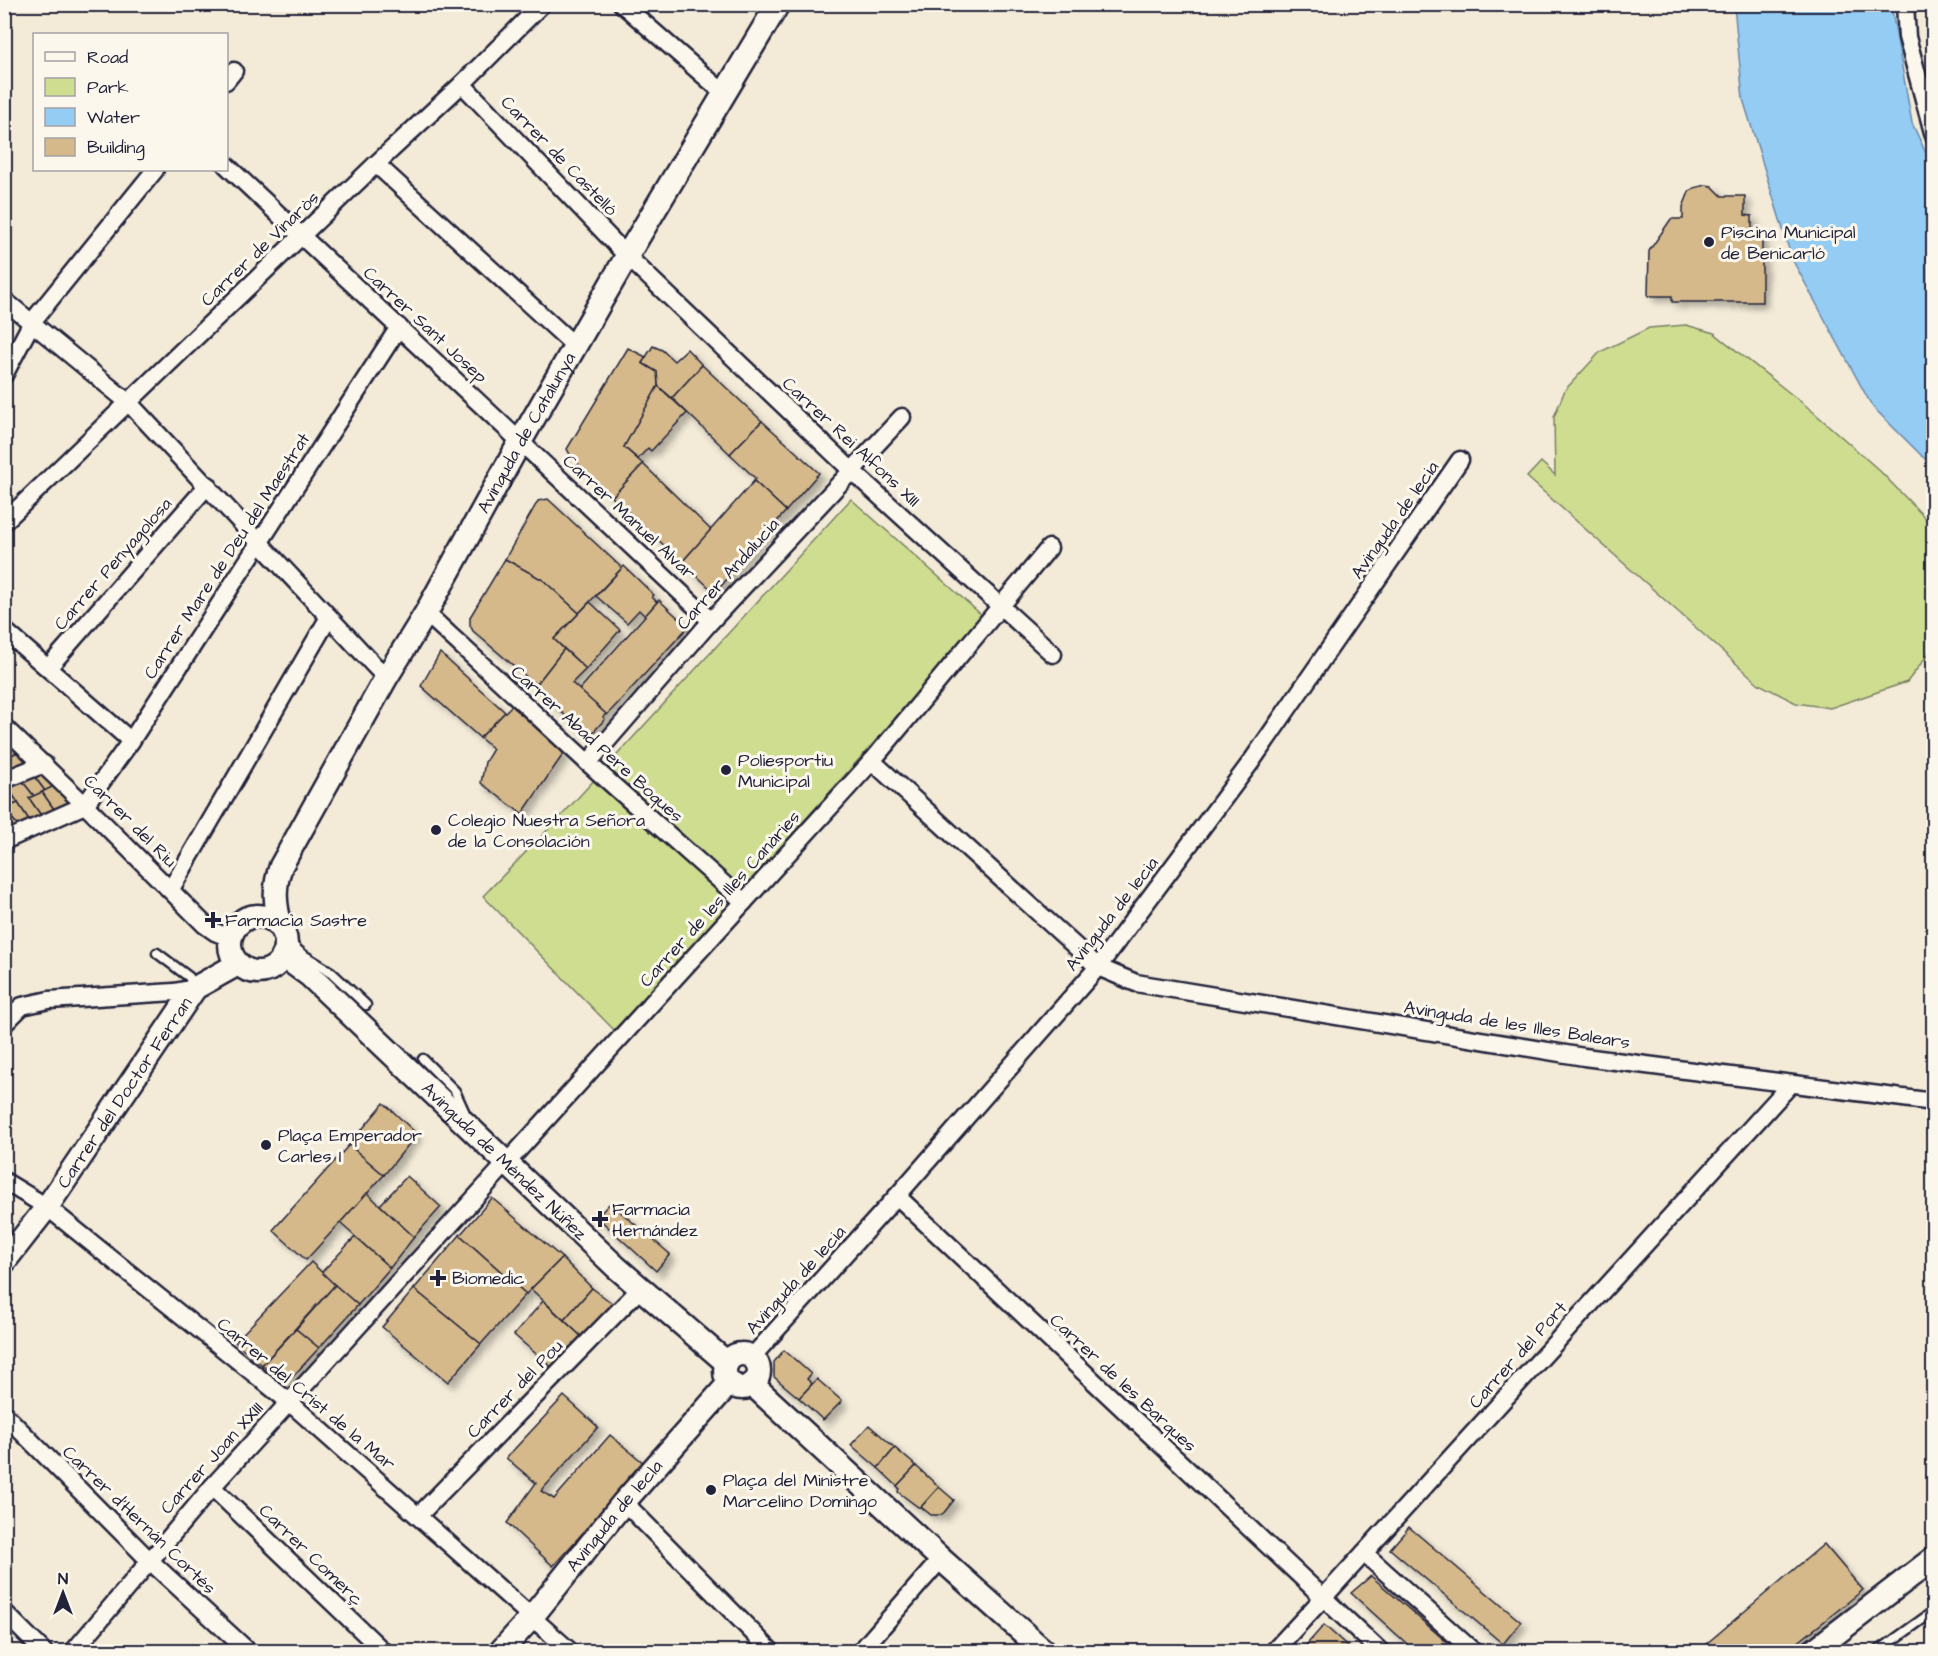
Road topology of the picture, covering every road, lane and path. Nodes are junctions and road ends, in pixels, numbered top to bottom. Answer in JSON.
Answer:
{"nodes":[{"id":1,"x":542,"y":4,"type":"edge"},
{"id":2,"x":622,"y":4,"type":"edge"},
{"id":3,"x":778,"y":4,"type":"edge"},
{"id":4,"x":1905,"y":4,"type":"edge"},
{"id":5,"x":462,"y":84,"type":"junction"},
{"id":6,"x":725,"y":94,"type":"junction"},
{"id":7,"x":1934,"y":136,"type":"edge"},
{"id":8,"x":376,"y":164,"type":"junction"},
{"id":9,"x":228,"y":167,"type":"edge"},
{"id":10,"x":154,"y":171,"type":"edge"},
{"id":11,"x":302,"y":236,"type":"junction"},
{"id":12,"x":627,"y":256,"type":"junction"},
{"id":13,"x":4,"y":300,"type":"edge"},
{"id":14,"x":32,"y":322,"type":"junction"},
{"id":15,"x":399,"y":327,"type":"junction"},
{"id":16,"x":575,"y":346,"type":"junction"},
{"id":17,"x":4,"y":375,"type":"edge"},
{"id":18,"x":129,"y":403,"type":"junction"},
{"id":19,"x":902,"y":417,"type":"dead end"},
{"id":20,"x":520,"y":442,"type":"junction"},
{"id":21,"x":1460,"y":460,"type":"dead end"},
{"id":22,"x":850,"y":470,"type":"junction"},
{"id":23,"x":208,"y":486,"type":"junction"},
{"id":24,"x":4,"y":522,"type":"edge"},
{"id":25,"x":260,"y":542,"type":"junction"},
{"id":26,"x":1049,"y":548,"type":"dead end"},
{"id":27,"x":1001,"y":606,"type":"junction"},
{"id":28,"x":426,"y":613,"type":"junction"},
{"id":29,"x":329,"y":617,"type":"junction"},
{"id":30,"x":711,"y":621,"type":"junction"},
{"id":31,"x":4,"y":630,"type":"edge"},
{"id":32,"x":1053,"y":654,"type":"dead end"},
{"id":33,"x":48,"y":668,"type":"junction"},
{"id":34,"x":386,"y":678,"type":"junction"},
{"id":35,"x":4,"y":727,"type":"edge"},
{"id":36,"x":131,"y":741,"type":"junction"},
{"id":37,"x":872,"y":761,"type":"junction"},
{"id":38,"x":588,"y":763,"type":"junction"},
{"id":39,"x":44,"y":764,"type":"junction"},
{"id":40,"x":4,"y":780,"type":"edge"},
{"id":41,"x":86,"y":805,"type":"junction"},
{"id":42,"x":4,"y":841,"type":"edge"},
{"id":43,"x":281,"y":866,"type":"junction"},
{"id":44,"x":171,"y":889,"type":"junction"},
{"id":45,"x":744,"y":902,"type":"junction"},
{"id":46,"x":246,"y":918,"type":"junction"},
{"id":47,"x":230,"y":938,"type":"junction"},
{"id":48,"x":283,"y":941,"type":"junction"},
{"id":49,"x":157,"y":953,"type":"dead end"},
{"id":50,"x":238,"y":964,"type":"junction"},
{"id":51,"x":1098,"y":967,"type":"junction"},
{"id":52,"x":192,"y":982,"type":"junction"},
{"id":53,"x":366,"y":1005,"type":"dead end"},
{"id":54,"x":4,"y":1024,"type":"edge"},
{"id":55,"x":423,"y":1059,"type":"dead end"},
{"id":56,"x":1791,"y":1084,"type":"junction"},
{"id":57,"x":1934,"y":1102,"type":"edge"},
{"id":58,"x":468,"y":1125,"type":"junction"},
{"id":59,"x":507,"y":1161,"type":"junction"},
{"id":60,"x":4,"y":1181,"type":"edge"},
{"id":61,"x":897,"y":1196,"type":"junction"},
{"id":62,"x":47,"y":1207,"type":"junction"},
{"id":63,"x":4,"y":1262,"type":"edge"},
{"id":64,"x":640,"y":1289,"type":"junction"},
{"id":65,"x":752,"y":1357,"type":"junction"},
{"id":66,"x":727,"y":1363,"type":"junction"},
{"id":67,"x":743,"y":1385,"type":"junction"},
{"id":68,"x":288,"y":1401,"type":"junction"},
{"id":69,"x":4,"y":1414,"type":"edge"},
{"id":70,"x":212,"y":1486,"type":"junction"},
{"id":71,"x":624,"y":1503,"type":"junction"},
{"id":72,"x":418,"y":1516,"type":"junction"},
{"id":73,"x":1365,"y":1553,"type":"junction"},
{"id":74,"x":1934,"y":1558,"type":"edge"},
{"id":75,"x":941,"y":1559,"type":"junction"},
{"id":76,"x":149,"y":1560,"type":"junction"},
{"id":77,"x":1323,"y":1598,"type":"junction"},
{"id":78,"x":1934,"y":1611,"type":"edge"},
{"id":79,"x":4,"y":1612,"type":"edge"},
{"id":80,"x":531,"y":1618,"type":"junction"},
{"id":81,"x":44,"y":1652,"type":"edge"},
{"id":82,"x":73,"y":1652,"type":"edge"},
{"id":83,"x":249,"y":1652,"type":"edge"},
{"id":84,"x":384,"y":1652,"type":"edge"},
{"id":85,"x":500,"y":1652,"type":"edge"},
{"id":86,"x":571,"y":1652,"type":"edge"},
{"id":87,"x":772,"y":1652,"type":"edge"},
{"id":88,"x":860,"y":1652,"type":"edge"},
{"id":89,"x":1045,"y":1652,"type":"edge"},
{"id":90,"x":1273,"y":1652,"type":"edge"},
{"id":91,"x":1381,"y":1652,"type":"edge"},
{"id":92,"x":1474,"y":1652,"type":"edge"},
{"id":93,"x":1812,"y":1652,"type":"edge"},
{"id":94,"x":1877,"y":1652,"type":"edge"}],
"edges":[{"from":1,"to":5,"type":"street","name":"Carrer de Vinaròs"},
{"from":2,"to":6,"type":"street"},
{"from":3,"to":6,"type":"street","name":"Avinguda de Catalunya"},
{"from":4,"to":7,"type":"street"},
{"from":5,"to":8,"type":"street","name":"Carrer de Vinaròs"},
{"from":5,"to":12,"type":"street","name":"Carrer de Castelló"},
{"from":6,"to":12,"type":"street","name":"Avinguda de Catalunya"},
{"from":8,"to":11,"type":"street","name":"Carrer de Vinaròs"},
{"from":8,"to":16,"type":"street"},
{"from":9,"to":11,"type":"street","name":"Carrer Sant Josep"},
{"from":10,"to":14,"type":"street"},
{"from":11,"to":15,"type":"street","name":"Carrer Sant Josep"},
{"from":11,"to":18,"type":"street","name":"Carrer de Vinaròs"},
{"from":12,"to":16,"type":"street","name":"Avinguda de Catalunya"},
{"from":12,"to":22,"type":"street","name":"Carrer Rei Alfons XIII"},
{"from":13,"to":14,"type":"street"},
{"from":14,"to":17,"type":"street"},
{"from":14,"to":18,"type":"street"},
{"from":15,"to":20,"type":"street","name":"Carrer Sant Josep"},
{"from":15,"to":25,"type":"street","name":"Carrer Mare de Deu del Maestrat"},
{"from":16,"to":20,"type":"street","name":"Avinguda de Catalunya"},
{"from":18,"to":23,"type":"street"},
{"from":18,"to":24,"type":"street","name":"Carrer de Vinaròs"},
{"from":19,"to":22,"type":"street","name":"Carrer Andalucia"},
{"from":20,"to":28,"type":"street","name":"Avinguda de Catalunya"},
{"from":20,"to":30,"type":"street","name":"Carrer Manuel Alvar"},
{"from":21,"to":51,"type":"street","name":"Avinguda de lecia"},
{"from":22,"to":27,"type":"street","name":"Carrer Rei Alfons XIII"},
{"from":22,"to":30,"type":"street","name":"Carrer Andalucia"},
{"from":23,"to":25,"type":"street"},
{"from":23,"to":33,"type":"street","name":"Carrer Penyagolosa"},
{"from":25,"to":29,"type":"street"},
{"from":25,"to":36,"type":"street","name":"Carrer Mare de Deu del Maestrat"},
{"from":26,"to":27,"type":"street","name":"Carrer de les Illes Canàries"},
{"from":27,"to":32,"type":"street","name":"Carrer Rei Alfons XIII"},
{"from":27,"to":37,"type":"street","name":"Carrer de les Illes Canàries"},
{"from":28,"to":34,"type":"street","name":"Avinguda de Catalunya"},
{"from":28,"to":38,"type":"street","name":"Carrer Abad Pere Boques"},
{"from":29,"to":34,"type":"street"},
{"from":29,"to":44,"type":"street"},
{"from":30,"to":38,"type":"street","name":"Carrer Andalucia"},
{"from":31,"to":33,"type":"street"},
{"from":33,"to":36,"type":"street"},
{"from":34,"to":43,"type":"street","name":"Avinguda de Catalunya"},
{"from":35,"to":39,"type":"street","name":"Carrer del Riu"},
{"from":36,"to":41,"type":"street","name":"Carrer Mare de Deu del Maestrat"},
{"from":37,"to":45,"type":"street","name":"Carrer de les Illes Canàries"},
{"from":37,"to":51,"type":"street","name":"Avinguda de les Illes Balears"},
{"from":38,"to":45,"type":"street","name":"Carrer Abad Pere Boques"},
{"from":39,"to":40,"type":"street"},
{"from":39,"to":41,"type":"street","name":"Carrer del Riu"},
{"from":41,"to":42,"type":"street"},
{"from":41,"to":44,"type":"street","name":"Carrer del Riu"},
{"from":43,"to":46,"type":"street","name":"Avinguda de Catalunya"},
{"from":43,"to":48,"type":"street","name":"Avinguda de Catalunya"},
{"from":44,"to":47,"type":"street","name":"Carrer del Riu"},
{"from":45,"to":59,"type":"street","name":"Carrer de les Illes Canàries"},
{"from":46,"to":47,"type":"street"},
{"from":46,"to":48,"type":"street"},
{"from":47,"to":50,"type":"street"},
{"from":48,"to":50,"type":"street"},
{"from":48,"to":53,"type":"lane"},
{"from":48,"to":58,"type":"street","name":"Avinguda de Méndez Núñez"},
{"from":49,"to":52,"type":"lane"},
{"from":50,"to":52,"type":"street","name":"Carrer del Doctor Ferran"},
{"from":51,"to":56,"type":"street","name":"Avinguda de les Illes Balears"},
{"from":51,"to":61,"type":"street","name":"Avinguda de lecia"},
{"from":52,"to":54,"type":"street"},
{"from":52,"to":62,"type":"street","name":"Carrer del Doctor Ferran"},
{"from":55,"to":58,"type":"lane"},
{"from":56,"to":57,"type":"street","name":"Avinguda de les Illes Balears"},
{"from":56,"to":73,"type":"street","name":"Carrer del Port"},
{"from":58,"to":59,"type":"street","name":"Avinguda de Méndez Núñez"},
{"from":59,"to":64,"type":"street","name":"Avinguda de Méndez Núñez"},
{"from":59,"to":68,"type":"street","name":"Carrer Joan XXIII"},
{"from":60,"to":62,"type":"street","name":"Carrer del Crist de la Mar"},
{"from":61,"to":65,"type":"street","name":"Avinguda de lecia"},
{"from":61,"to":77,"type":"street","name":"Carrer de les Barques"},
{"from":62,"to":63,"type":"street","name":"Carrer del Doctor Ferran"},
{"from":62,"to":68,"type":"street","name":"Carrer del Crist de la Mar"},
{"from":64,"to":66,"type":"street","name":"Avinguda de Méndez Núñez"},
{"from":64,"to":72,"type":"street","name":"Carrer del Pou"},
{"from":65,"to":66,"type":"street"},
{"from":65,"to":67,"type":"street"},
{"from":66,"to":67,"type":"street"},
{"from":67,"to":71,"type":"street","name":"Avinguda de lecla"},
{"from":67,"to":75,"type":"street"},
{"from":68,"to":70,"type":"street","name":"Carrer Joan XXIII"},
{"from":68,"to":72,"type":"street","name":"Carrer del Crist de la Mar"},
{"from":69,"to":76,"type":"street","name":"Carrer d'Hernán Cortés"},
{"from":70,"to":76,"type":"street","name":"Carrer Joan XXIII"},
{"from":70,"to":84,"type":"street","name":"Carrer Comerç"},
{"from":71,"to":80,"type":"street","name":"Avinguda de lecla"},
{"from":71,"to":87,"type":"street"},
{"from":72,"to":80,"type":"street","name":"Carrer del Crist de la Mar"},
{"from":73,"to":77,"type":"street","name":"Carrer del Port"},
{"from":73,"to":92,"type":"street"},
{"from":74,"to":93,"type":"street"},
{"from":75,"to":88,"type":"street"},
{"from":75,"to":89,"type":"street"},
{"from":76,"to":82,"type":"street","name":"Carrer Joan XXIII"},
{"from":76,"to":83,"type":"street","name":"Carrer d'Hernán Cortés"},
{"from":77,"to":90,"type":"street","name":"Carrer del Port"},
{"from":77,"to":91,"type":"street","name":"Carrer de les Barques"},
{"from":78,"to":94,"type":"lane"},
{"from":79,"to":81,"type":"street"},
{"from":80,"to":85,"type":"street","name":"Avinguda de lecla"},
{"from":80,"to":86,"type":"street","name":"Carrer del Crist de la Mar"}]}
